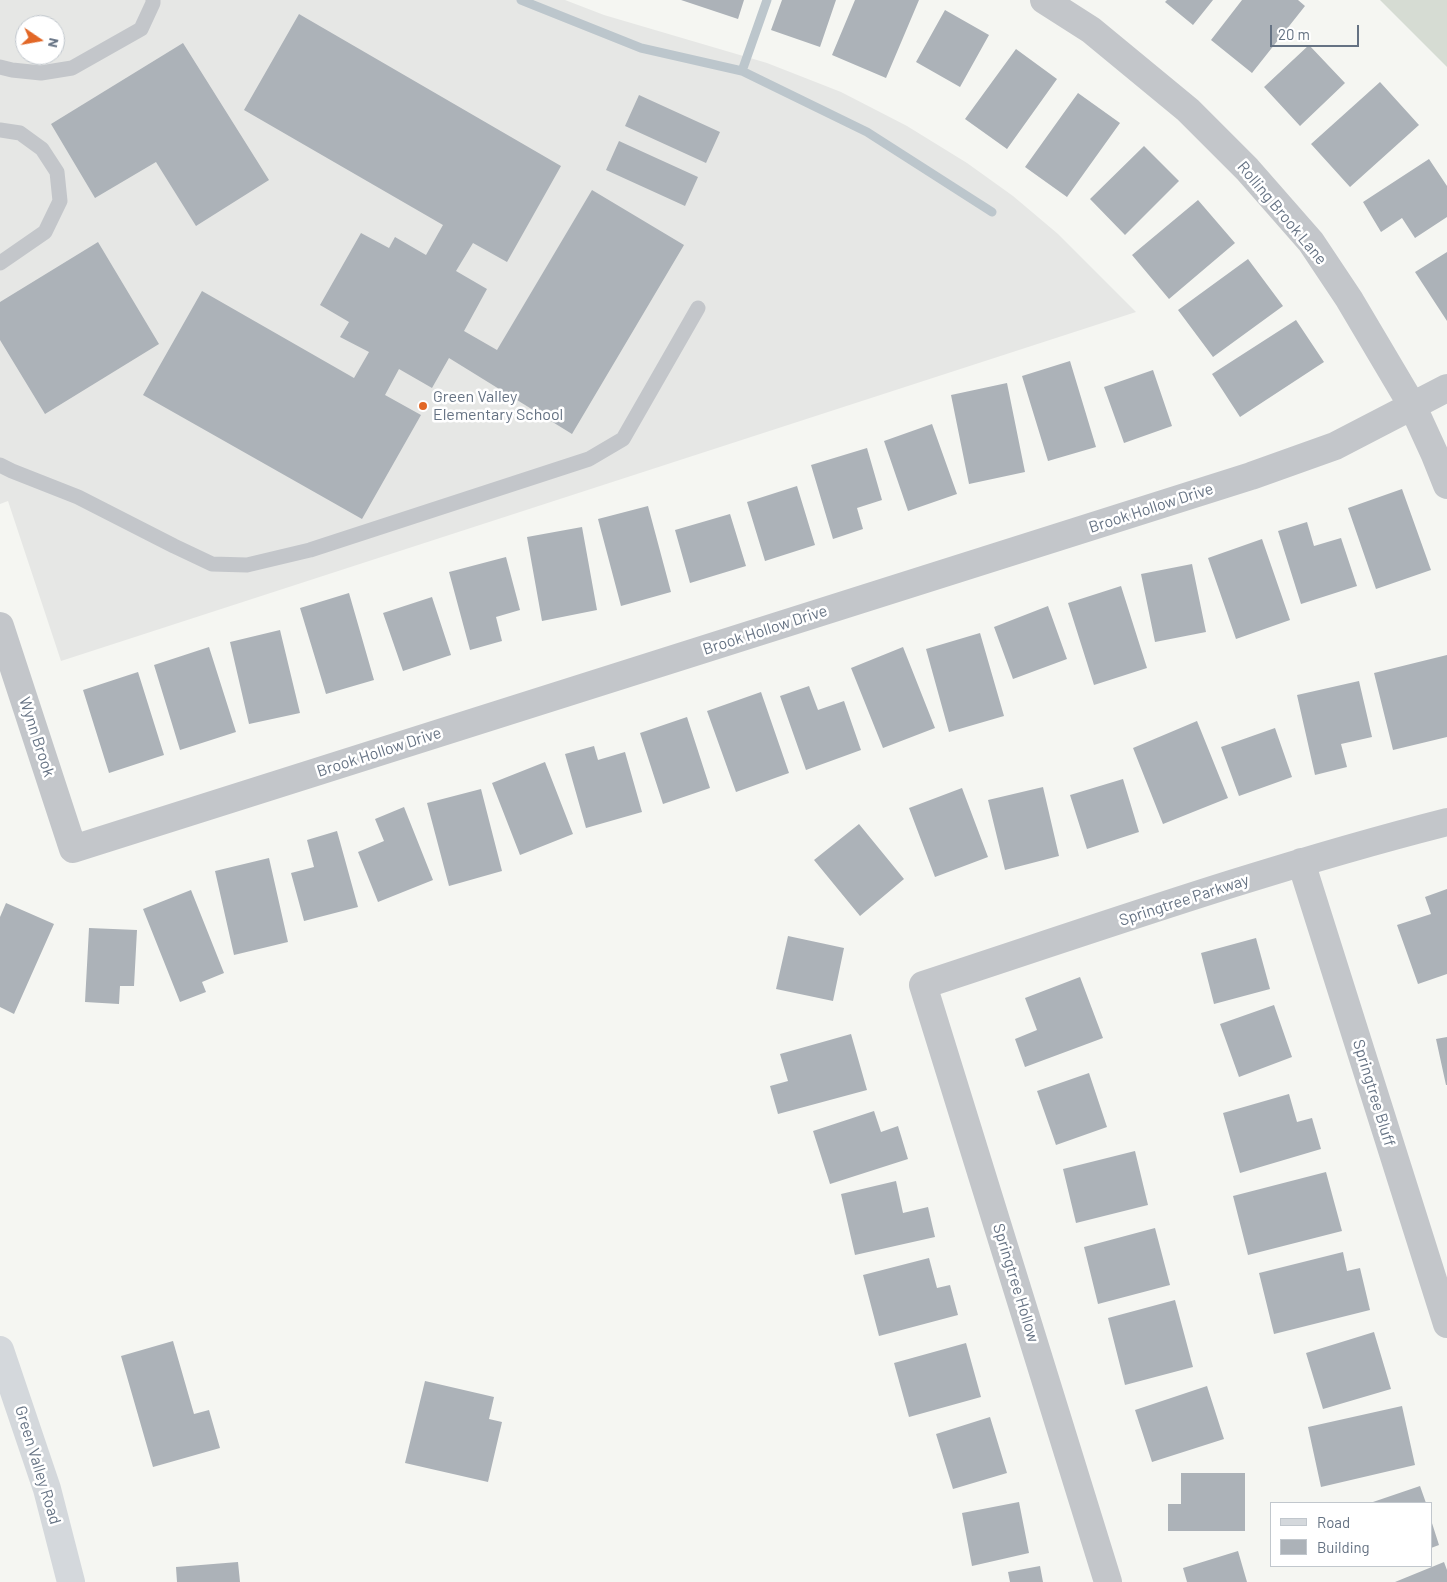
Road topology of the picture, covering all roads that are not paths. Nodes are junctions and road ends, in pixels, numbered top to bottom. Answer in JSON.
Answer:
{"nodes":[{"id":1,"x":153,"y":0,"type":"edge"},
{"id":2,"x":1044,"y":0,"type":"edge"},
{"id":3,"x":0,"y":67,"type":"edge"},
{"id":4,"x":0,"y":130,"type":"edge"},
{"id":5,"x":0,"y":263,"type":"edge"},
{"id":6,"x":698,"y":308,"type":"dead end"},
{"id":7,"x":1447,"y":388,"type":"edge"},
{"id":8,"x":1412,"y":407,"type":"junction"},
{"id":9,"x":0,"y":465,"type":"edge"},
{"id":10,"x":1447,"y":485,"type":"edge"},
{"id":11,"x":0,"y":626,"type":"edge"},
{"id":12,"x":1447,"y":822,"type":"edge"},
{"id":13,"x":73,"y":849,"type":"joint"},
{"id":14,"x":1301,"y":862,"type":"junction"},
{"id":15,"x":924,"y":985,"type":"joint"},
{"id":16,"x":1447,"y":1324,"type":"edge"},
{"id":17,"x":0,"y":1350,"type":"edge"},
{"id":18,"x":70,"y":1582,"type":"edge"},
{"id":19,"x":1108,"y":1582,"type":"edge"}],
"edges":[{"from":1,"to":3,"type":"lane"},
{"from":2,"to":8,"type":"street","name":"Rolling Brook Lane"},
{"from":4,"to":5,"type":"lane"},
{"from":6,"to":9,"type":"lane"},
{"from":7,"to":8,"type":"street","name":"Brook Hollow Drive"},
{"from":8,"to":10,"type":"street","name":"Rolling Brook Lane"},
{"from":8,"to":13,"type":"street","name":"Brook Hollow Drive"},
{"from":11,"to":13,"type":"street","name":"Wynn Brook"},
{"from":12,"to":14,"type":"street","name":"Springtree Parkway"},
{"from":14,"to":15,"type":"street","name":"Springtree Parkway"},
{"from":14,"to":16,"type":"street","name":"Springtree Bluff"},
{"from":15,"to":19,"type":"street","name":"Springtree Hollow"},
{"from":17,"to":18,"type":"street","name":"Green Valley Road"}]}
